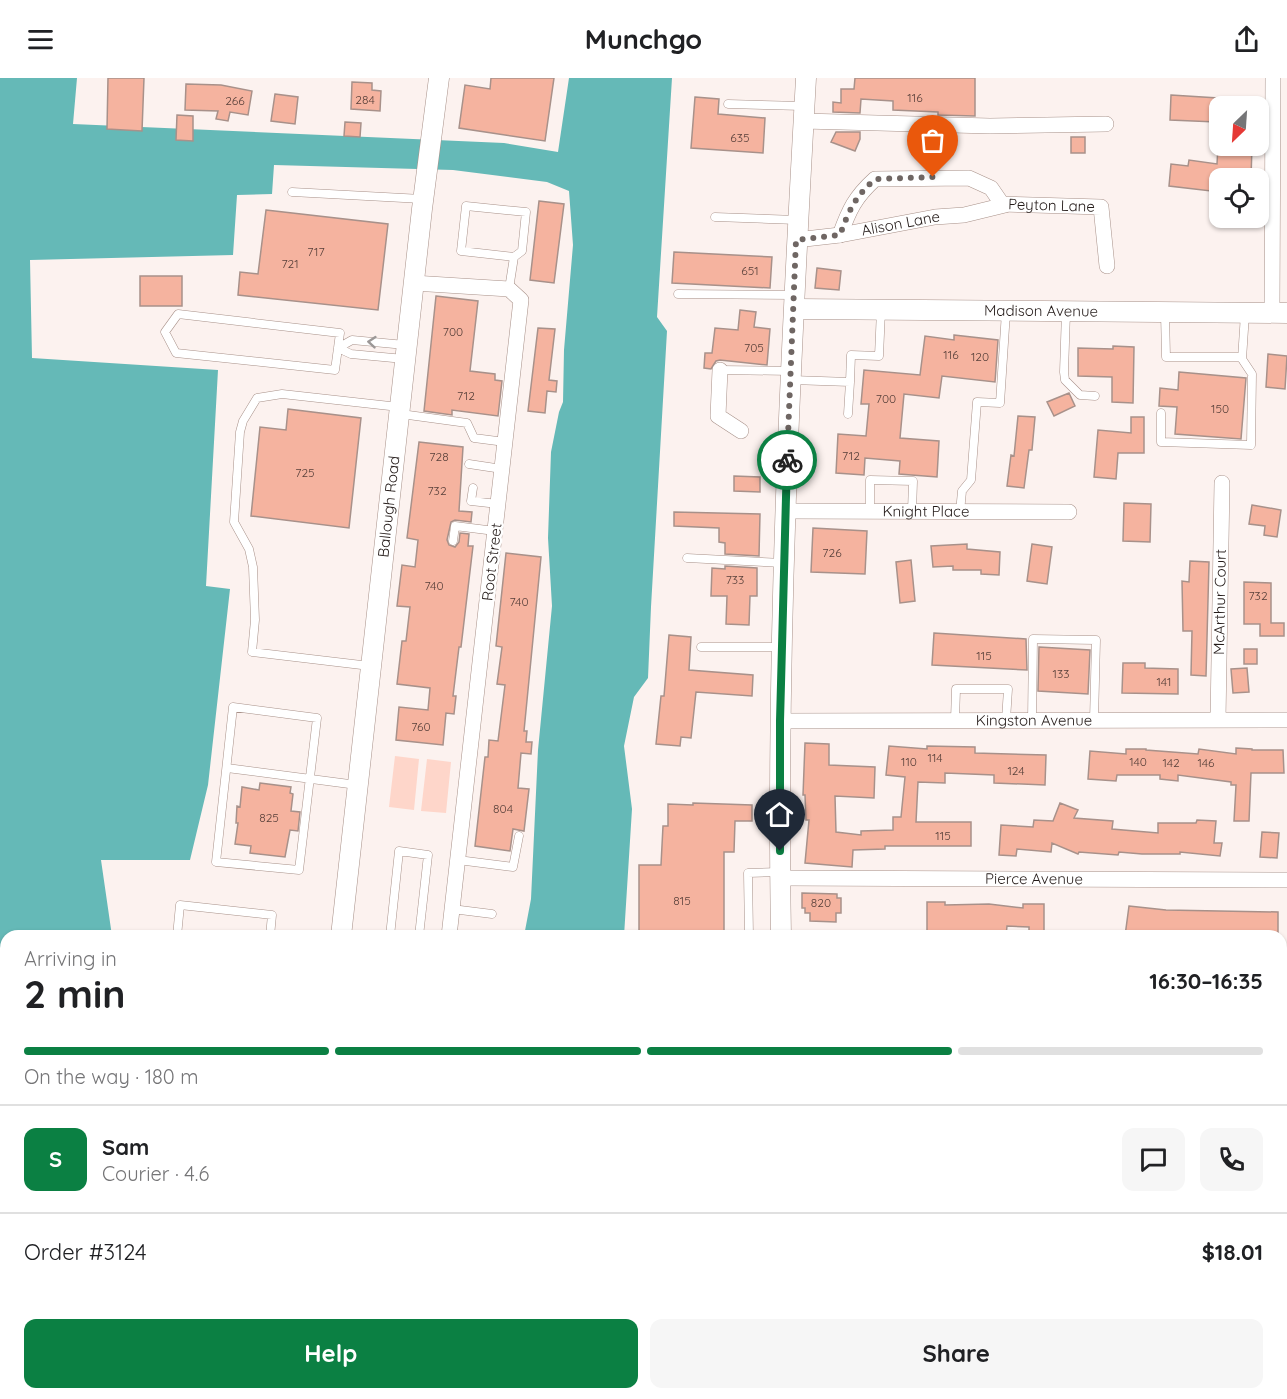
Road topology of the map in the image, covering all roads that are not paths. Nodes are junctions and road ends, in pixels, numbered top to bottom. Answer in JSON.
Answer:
{"nodes":[{"id":1,"x":439,"y":78,"type":"edge"},
{"id":2,"x":806,"y":78,"type":"edge"},
{"id":3,"x":1273,"y":78,"type":"edge"},
{"id":4,"x":728,"y":104,"type":"dead end"},
{"id":5,"x":804,"y":114,"type":"junction"},
{"id":6,"x":1106,"y":124,"type":"dead end"},
{"id":7,"x":292,"y":192,"type":"dead end"},
{"id":8,"x":423,"y":199,"type":"junction"},
{"id":9,"x":1005,"y":205,"type":"junction"},
{"id":10,"x":715,"y":218,"type":"dead end"},
{"id":11,"x":797,"y":220,"type":"junction"},
{"id":12,"x":840,"y":235,"type":"junction"},
{"id":13,"x":796,"y":240,"type":"junction"},
{"id":14,"x":514,"y":257,"type":"junction"},
{"id":15,"x":1107,"y":266,"type":"dead end"},
{"id":16,"x":414,"y":283,"type":"junction"},
{"id":17,"x":509,"y":289,"type":"junction"},
{"id":18,"x":678,"y":294,"type":"dead end"},
{"id":19,"x":795,"y":302,"type":"junction"},
{"id":20,"x":880,"y":309,"type":"junction"},
{"id":21,"x":1006,"y":310,"type":"junction"},
{"id":22,"x":1066,"y":311,"type":"junction"},
{"id":23,"x":1165,"y":312,"type":"junction"},
{"id":24,"x":1246,"y":312,"type":"junction"},
{"id":25,"x":1279,"y":313,"type":"edge"},
{"id":26,"x":338,"y":348,"type":"junction"},
{"id":27,"x":406,"y":352,"type":"junction"},
{"id":28,"x":1242,"y":359,"type":"junction"},
{"id":29,"x":718,"y":370,"type":"joint"},
{"id":30,"x":791,"y":376,"type":"junction"},
{"id":31,"x":850,"y":382,"type":"junction"},
{"id":32,"x":1095,"y":396,"type":"dead end"},
{"id":33,"x":399,"y":411,"type":"junction"},
{"id":34,"x":1161,"y":413,"type":"dead end"},
{"id":35,"x":848,"y":414,"type":"dead end"},
{"id":36,"x":741,"y":431,"type":"dead end"},
{"id":37,"x":505,"y":442,"type":"junction"},
{"id":38,"x":469,"y":464,"type":"dead end"},
{"id":39,"x":502,"y":469,"type":"junction"},
{"id":40,"x":1222,"y":483,"type":"dead end"},
{"id":41,"x":473,"y":488,"type":"dead end"},
{"id":42,"x":498,"y":504,"type":"junction"},
{"id":43,"x":784,"y":511,"type":"junction"},
{"id":44,"x":870,"y":512,"type":"junction"},
{"id":45,"x":912,"y":512,"type":"junction"},
{"id":46,"x":960,"y":512,"type":"junction"},
{"id":47,"x":1069,"y":512,"type":"dead end"},
{"id":48,"x":495,"y":531,"type":"junction"},
{"id":49,"x":453,"y":542,"type":"dead end"},
{"id":50,"x":687,"y":558,"type":"dead end"},
{"id":51,"x":783,"y":563,"type":"junction"},
{"id":52,"x":701,"y":647,"type":"dead end"},
{"id":53,"x":781,"y":648,"type":"junction"},
{"id":54,"x":371,"y":666,"type":"junction"},
{"id":55,"x":1218,"y":719,"type":"junction"},
{"id":56,"x":956,"y":720,"type":"junction"},
{"id":57,"x":1006,"y":720,"type":"junction"},
{"id":58,"x":1094,"y":720,"type":"junction"},
{"id":59,"x":1287,"y":720,"type":"edge"},
{"id":60,"x":780,"y":721,"type":"junction"},
{"id":61,"x":1032,"y":721,"type":"junction"},
{"id":62,"x":226,"y":768,"type":"junction"},
{"id":63,"x":310,"y":779,"type":"junction"},
{"id":64,"x":358,"y":785,"type":"junction"},
{"id":65,"x":519,"y":836,"type":"dead end"},
{"id":66,"x":458,"y":860,"type":"junction"},
{"id":67,"x":780,"y":875,"type":"junction"},
{"id":68,"x":1287,"y":880,"type":"edge"},
{"id":69,"x":452,"y":909,"type":"junction"},
{"id":70,"x":492,"y":914,"type":"dead end"},
{"id":71,"x":178,"y":930,"type":"edge"},
{"id":72,"x":271,"y":930,"type":"edge"},
{"id":73,"x":342,"y":930,"type":"edge"},
{"id":74,"x":391,"y":930,"type":"edge"},
{"id":75,"x":420,"y":930,"type":"edge"},
{"id":76,"x":450,"y":930,"type":"edge"},
{"id":77,"x":749,"y":930,"type":"edge"},
{"id":78,"x":781,"y":930,"type":"edge"}],
"edges":[{"from":1,"to":8,"type":"street","name":"Ballough Road"},
{"from":2,"to":5,"type":"street"},
{"from":3,"to":25,"type":"street"},
{"from":4,"to":5,"type":"lane"},
{"from":5,"to":6,"type":"street"},
{"from":5,"to":11,"type":"street"},
{"from":7,"to":8,"type":"lane"},
{"from":8,"to":16,"type":"street","name":"Ballough Road"},
{"from":9,"to":12,"type":"street","name":"Alison Lane"},
{"from":9,"to":12,"type":"street","name":"Peyton Lane"},
{"from":9,"to":15,"type":"street","name":"Peyton Lane"},
{"from":10,"to":11,"type":"lane"},
{"from":11,"to":13,"type":"street"},
{"from":12,"to":13,"type":"street","name":"Alison Lane"},
{"from":13,"to":19,"type":"street"},
{"from":14,"to":14,"type":"lane"},
{"from":14,"to":17,"type":"lane"},
{"from":16,"to":17,"type":"street"},
{"from":16,"to":27,"type":"street","name":"Ballough Road"},
{"from":17,"to":37,"type":"street","name":"Root Street"},
{"from":18,"to":19,"type":"lane"},
{"from":19,"to":20,"type":"street","name":"Madison Avenue"},
{"from":19,"to":30,"type":"street"},
{"from":20,"to":21,"type":"street","name":"Madison Avenue"},
{"from":20,"to":31,"type":"lane"},
{"from":21,"to":22,"type":"street","name":"Madison Avenue"},
{"from":21,"to":46,"type":"lane"},
{"from":22,"to":23,"type":"street","name":"Madison Avenue"},
{"from":22,"to":32,"type":"lane"},
{"from":23,"to":24,"type":"street","name":"Madison Avenue"},
{"from":23,"to":28,"type":"lane"},
{"from":24,"to":25,"type":"street","name":"Madison Avenue"},
{"from":24,"to":28,"type":"lane"},
{"from":26,"to":26,"type":"lane"},
{"from":26,"to":27,"type":"lane"},
{"from":27,"to":26,"type":"lane","one_way":true},
{"from":27,"to":33,"type":"street","name":"Ballough Road"},
{"from":28,"to":34,"type":"lane"},
{"from":29,"to":30,"type":"lane"},
{"from":29,"to":36,"type":"street"},
{"from":30,"to":31,"type":"lane"},
{"from":30,"to":43,"type":"street"},
{"from":31,"to":35,"type":"lane"},
{"from":33,"to":37,"type":"lane"},
{"from":33,"to":54,"type":"street","name":"Ballough Road"},
{"from":33,"to":54,"type":"lane"},
{"from":37,"to":39,"type":"street","name":"Root Street"},
{"from":38,"to":39,"type":"lane"},
{"from":39,"to":42,"type":"street","name":"Root Street"},
{"from":40,"to":55,"type":"street","name":"McArthur Court"},
{"from":41,"to":42,"type":"lane"},
{"from":42,"to":48,"type":"street","name":"Root Street"},
{"from":43,"to":44,"type":"street","name":"Knight Place"},
{"from":43,"to":51,"type":"street"},
{"from":44,"to":45,"type":"street","name":"Knight Place"},
{"from":44,"to":45,"type":"lane"},
{"from":45,"to":46,"type":"street","name":"Knight Place"},
{"from":46,"to":47,"type":"street","name":"Knight Place"},
{"from":48,"to":49,"type":"lane"},
{"from":48,"to":66,"type":"street","name":"Root Street"},
{"from":50,"to":51,"type":"lane"},
{"from":51,"to":53,"type":"street"},
{"from":52,"to":53,"type":"lane"},
{"from":53,"to":60,"type":"street"},
{"from":54,"to":64,"type":"street","name":"Ballough Road"},
{"from":55,"to":58,"type":"street","name":"Kingston Avenue"},
{"from":55,"to":59,"type":"street","name":"Kingston Avenue"},
{"from":56,"to":57,"type":"street","name":"Kingston Avenue"},
{"from":56,"to":57,"type":"lane"},
{"from":56,"to":60,"type":"street","name":"Kingston Avenue"},
{"from":57,"to":61,"type":"street","name":"Kingston Avenue"},
{"from":58,"to":61,"type":"street","name":"Kingston Avenue"},
{"from":58,"to":61,"type":"lane"},
{"from":60,"to":67,"type":"street"},
{"from":62,"to":63,"type":"lane"},
{"from":62,"to":63,"type":"lane"},
{"from":62,"to":63,"type":"lane"},
{"from":63,"to":64,"type":"lane"},
{"from":64,"to":73,"type":"street","name":"Ballough Road"},
{"from":65,"to":66,"type":"lane"},
{"from":66,"to":69,"type":"street","name":"Root Street"},
{"from":67,"to":68,"type":"street","name":"Pierce Avenue"},
{"from":67,"to":77,"type":"lane"},
{"from":67,"to":78,"type":"street"},
{"from":69,"to":70,"type":"lane"},
{"from":69,"to":76,"type":"street","name":"Root Street"},
{"from":71,"to":72,"type":"lane"},
{"from":74,"to":75,"type":"lane"}]}
